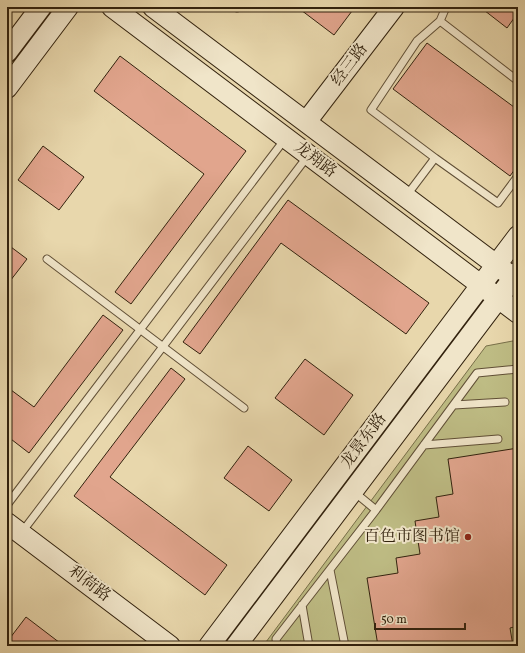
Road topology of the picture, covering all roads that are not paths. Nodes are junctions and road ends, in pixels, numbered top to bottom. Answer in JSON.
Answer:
{"nodes":[{"id":1,"x":41,"y":7,"type":"edge"},
{"id":2,"x":68,"y":7,"type":"edge"},
{"id":3,"x":112,"y":7,"type":"edge"},
{"id":4,"x":153,"y":7,"type":"edge"},
{"id":5,"x":394,"y":7,"type":"edge"},
{"id":6,"x":446,"y":7,"type":"edge"},
{"id":7,"x":440,"y":21,"type":"junction"},
{"id":8,"x":7,"y":52,"type":"edge"},
{"id":9,"x":518,"y":80,"type":"edge"},
{"id":10,"x":7,"y":88,"type":"edge"},
{"id":11,"x":306,"y":122,"type":"junction"},
{"id":12,"x":286,"y":138,"type":"junction"},
{"id":13,"x":309,"y":155,"type":"junction"},
{"id":14,"x":435,"y":158,"type":"junction"},
{"id":15,"x":518,"y":176,"type":"edge"},
{"id":16,"x":406,"y":197,"type":"junction"},
{"id":17,"x":518,"y":236,"type":"edge"},
{"id":18,"x":47,"y":259,"type":"dead end"},
{"id":19,"x":496,"y":265,"type":"junction"},
{"id":20,"x":516,"y":278,"type":"edge"},
{"id":21,"x":481,"y":285,"type":"junction"},
{"id":22,"x":498,"y":298,"type":"junction"},
{"id":23,"x":518,"y":313,"type":"edge"},
{"id":24,"x":140,"y":330,"type":"junction"},
{"id":25,"x":163,"y":347,"type":"junction"},
{"id":26,"x":518,"y":369,"type":"edge"},
{"id":27,"x":505,"y":402,"type":"dead end"},
{"id":28,"x":454,"y":405,"type":"junction"},
{"id":29,"x":244,"y":408,"type":"dead end"},
{"id":30,"x":498,"y":439,"type":"dead end"},
{"id":31,"x":424,"y":445,"type":"junction"},
{"id":32,"x":353,"y":491,"type":"junction"},
{"id":33,"x":7,"y":505,"type":"edge"},
{"id":34,"x":376,"y":510,"type":"junction"},
{"id":35,"x":12,"y":531,"type":"edge"},
{"id":36,"x":330,"y":570,"type":"junction"},
{"id":37,"x":302,"y":605,"type":"junction"},
{"id":38,"x":150,"y":646,"type":"edge"},
{"id":39,"x":170,"y":646,"type":"edge"},
{"id":40,"x":209,"y":646,"type":"edge"},
{"id":41,"x":236,"y":646,"type":"edge"},
{"id":42,"x":277,"y":646,"type":"edge"},
{"id":43,"x":309,"y":646,"type":"edge"},
{"id":44,"x":345,"y":646,"type":"edge"}],
"edges":[{"from":1,"to":8,"type":"main road"},
{"from":2,"to":10,"type":"main road"},
{"from":3,"to":12,"type":"main road","name":"龙翔路"},
{"from":4,"to":11,"type":"main road","name":"龙翔路"},
{"from":5,"to":11,"type":"main road","name":"经三路"},
{"from":6,"to":7,"type":"lane"},
{"from":7,"to":9,"type":"lane"},
{"from":7,"to":14,"type":"lane"},
{"from":11,"to":16,"type":"main road","name":"龙翔路"},
{"from":12,"to":13,"type":"main road","name":"龙翔路"},
{"from":12,"to":24,"type":"lane"},
{"from":13,"to":21,"type":"main road","name":"龙翔路"},
{"from":13,"to":25,"type":"lane"},
{"from":14,"to":15,"type":"lane"},
{"from":14,"to":16,"type":"lane"},
{"from":16,"to":19,"type":"main road","name":"龙翔路"},
{"from":17,"to":19,"type":"main road","name":"龙景东路"},
{"from":18,"to":24,"type":"lane"},
{"from":19,"to":20,"type":"main road","name":"龙翔路"},
{"from":19,"to":21,"type":"main road","name":"龙景东路"},
{"from":20,"to":22,"type":"main road","name":"龙景东路"},
{"from":21,"to":22,"type":"main road","name":"龙翔路"},
{"from":21,"to":40,"type":"main road","name":"龙景东路"},
{"from":22,"to":23,"type":"main road","name":"龙翔路"},
{"from":22,"to":32,"type":"main road","name":"龙景东路"},
{"from":24,"to":25,"type":"lane"},
{"from":24,"to":33,"type":"lane"},
{"from":25,"to":29,"type":"lane"},
{"from":25,"to":35,"type":"lane"},
{"from":26,"to":28,"type":"lane"},
{"from":27,"to":28,"type":"lane"},
{"from":28,"to":31,"type":"lane"},
{"from":30,"to":31,"type":"lane"},
{"from":31,"to":34,"type":"lane"},
{"from":32,"to":34,"type":"lane"},
{"from":32,"to":41,"type":"main road","name":"龙景东路"},
{"from":34,"to":36,"type":"lane"},
{"from":35,"to":38,"type":"main road","name":"利荷路"},
{"from":35,"to":39,"type":"main road","name":"利荷路"},
{"from":36,"to":37,"type":"lane"},
{"from":36,"to":44,"type":"lane"},
{"from":37,"to":42,"type":"lane"},
{"from":37,"to":43,"type":"lane"}]}
